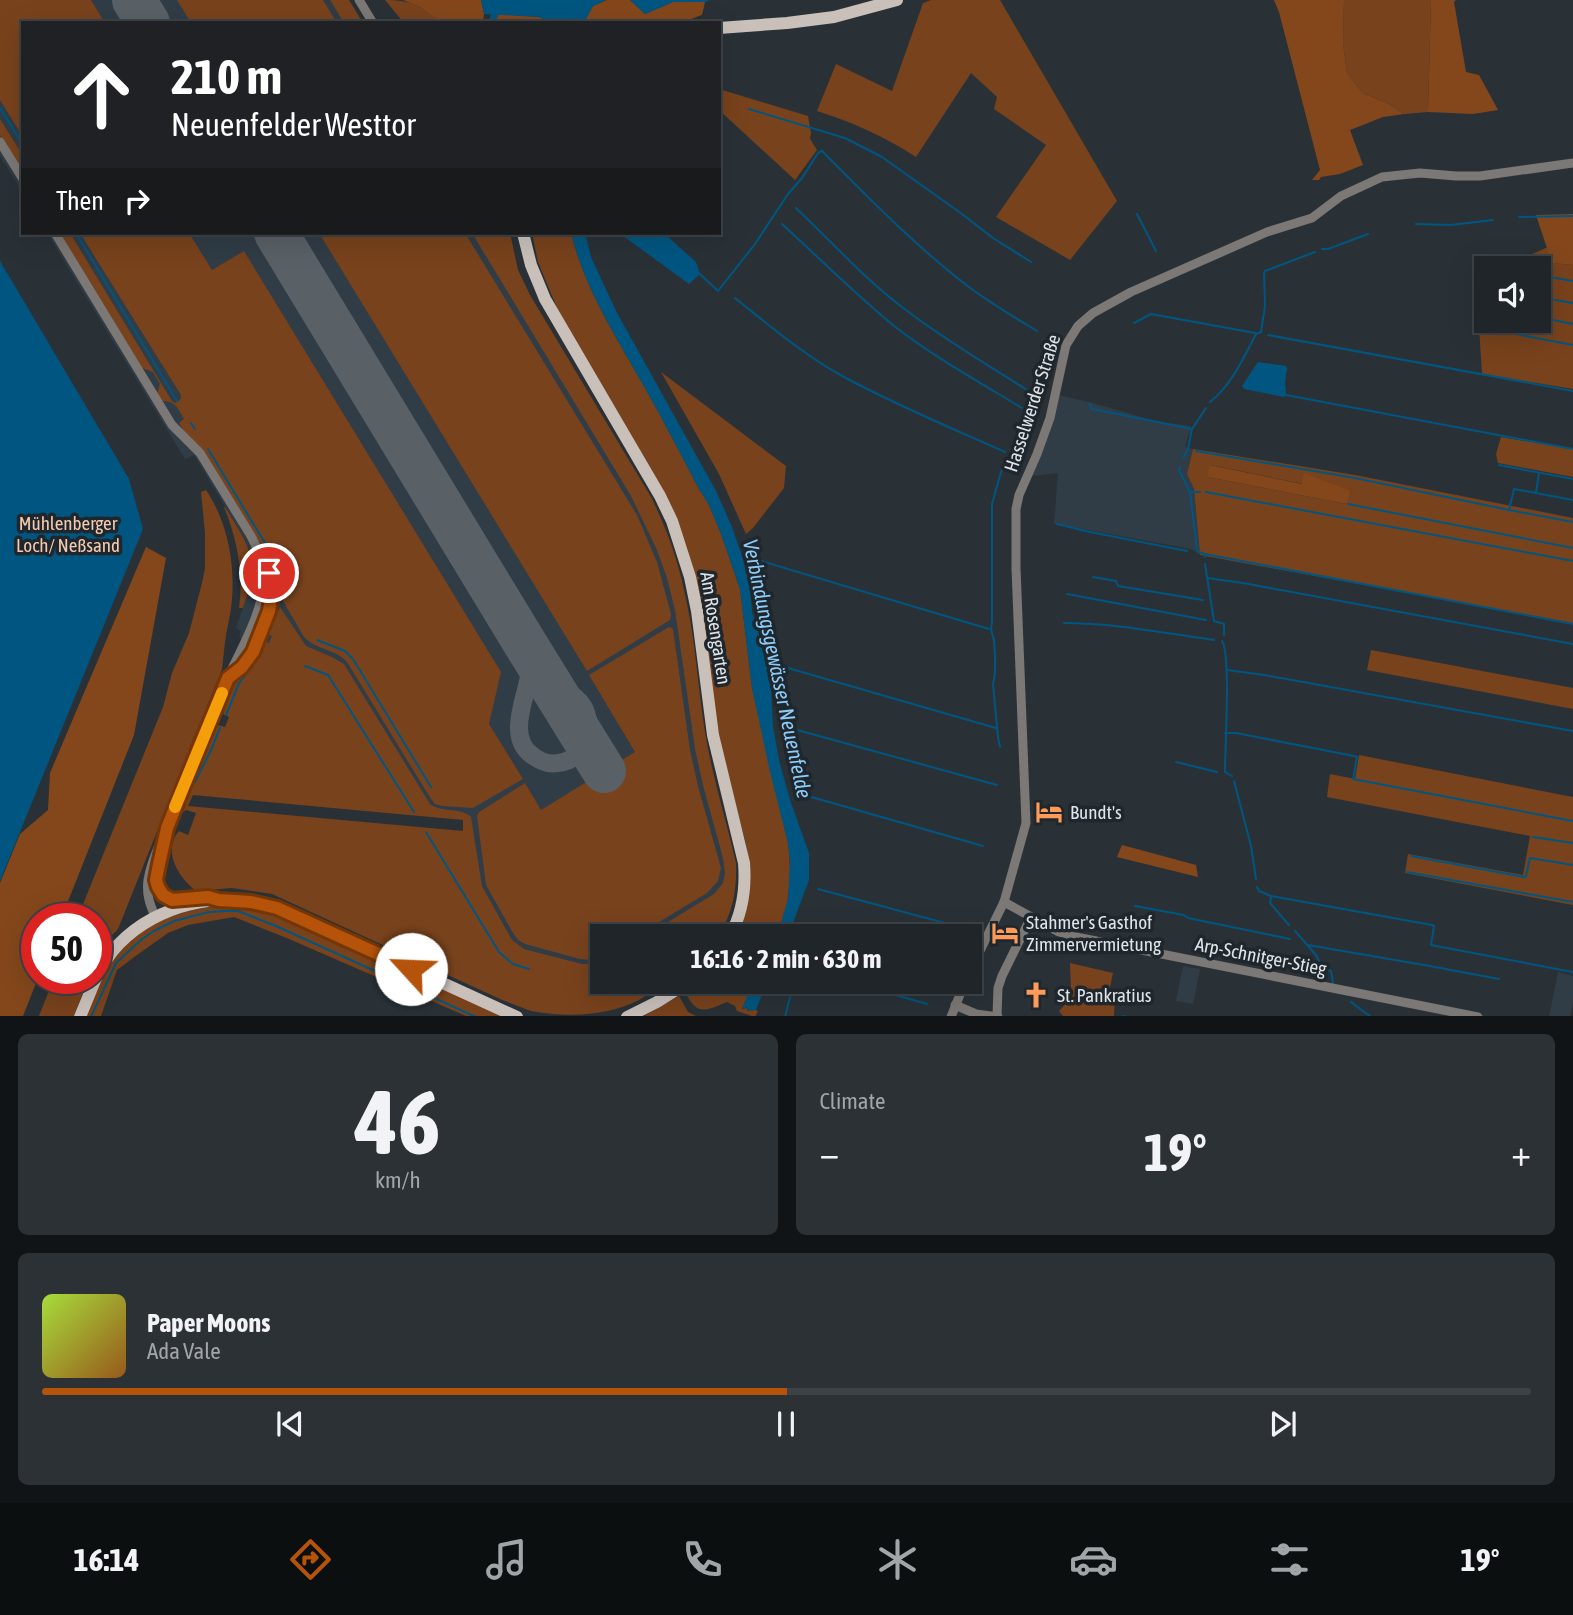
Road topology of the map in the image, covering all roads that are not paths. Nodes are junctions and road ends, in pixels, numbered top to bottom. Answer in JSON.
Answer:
{"nodes":[{"id":1,"x":359,"y":0,"type":"edge"},
{"id":2,"x":897,"y":0,"type":"edge"},
{"id":3,"x":372,"y":21,"type":"edge"},
{"id":4,"x":721,"y":28,"type":"edge"},
{"id":5,"x":0,"y":142,"type":"edge"},
{"id":6,"x":1573,"y":163,"type":"edge"},
{"id":7,"x":21,"y":176,"type":"edge"},
{"id":8,"x":56,"y":235,"type":"edge"},
{"id":9,"x":523,"y":235,"type":"edge"},
{"id":10,"x":258,"y":551,"type":"junction"},
{"id":11,"x":228,"y":678,"type":"junction"},
{"id":12,"x":167,"y":828,"type":"junction"},
{"id":13,"x":219,"y":900,"type":"junction"},
{"id":14,"x":1004,"y":902,"type":"junction"},
{"id":15,"x":155,"y":916,"type":"junction"},
{"id":16,"x":1031,"y":917,"type":"junction"},
{"id":17,"x":736,"y":924,"type":"edge"},
{"id":18,"x":982,"y":947,"type":"edge"},
{"id":19,"x":112,"y":952,"type":"edge"},
{"id":20,"x":90,"y":994,"type":"edge"},
{"id":21,"x":670,"y":994,"type":"edge"},
{"id":22,"x":960,"y":994,"type":"edge"},
{"id":23,"x":955,"y":1005,"type":"junction"},
{"id":24,"x":80,"y":1016,"type":"edge"},
{"id":25,"x":515,"y":1016,"type":"edge"},
{"id":26,"x":629,"y":1016,"type":"edge"},
{"id":27,"x":951,"y":1016,"type":"edge"},
{"id":28,"x":983,"y":1016,"type":"edge"},
{"id":29,"x":997,"y":1016,"type":"edge"},
{"id":30,"x":1473,"y":1016,"type":"edge"}],
"edges":[{"from":1,"to":3,"type":"street"},
{"from":2,"to":4,"type":"main road"},
{"from":5,"to":7,"type":"street"},
{"from":6,"to":14,"type":"street","name":"Hasselwerder Straße"},
{"from":8,"to":10,"type":"street"},
{"from":9,"to":17,"type":"main road","name":"Am Rosengarten"},
{"from":10,"to":11,"type":"street"},
{"from":10,"to":11,"type":"street"},
{"from":11,"to":12,"type":"street"},
{"from":12,"to":13,"type":"street"},
{"from":12,"to":15,"type":"street"},
{"from":13,"to":15,"type":"main road"},
{"from":13,"to":25,"type":"main road"},
{"from":14,"to":16,"type":"street","name":"Arp-Schnitger-Stieg"},
{"from":14,"to":18,"type":"street","name":"Hasselwerder Straße"},
{"from":15,"to":19,"type":"main road"},
{"from":16,"to":29,"type":"street"},
{"from":16,"to":30,"type":"street","name":"Arp-Schnitger-Stieg"},
{"from":20,"to":24,"type":"main road"},
{"from":21,"to":26,"type":"main road"},
{"from":22,"to":23,"type":"street"},
{"from":23,"to":27,"type":"street"},
{"from":23,"to":28,"type":"street"},
{"from":28,"to":29,"type":"street"}]}
